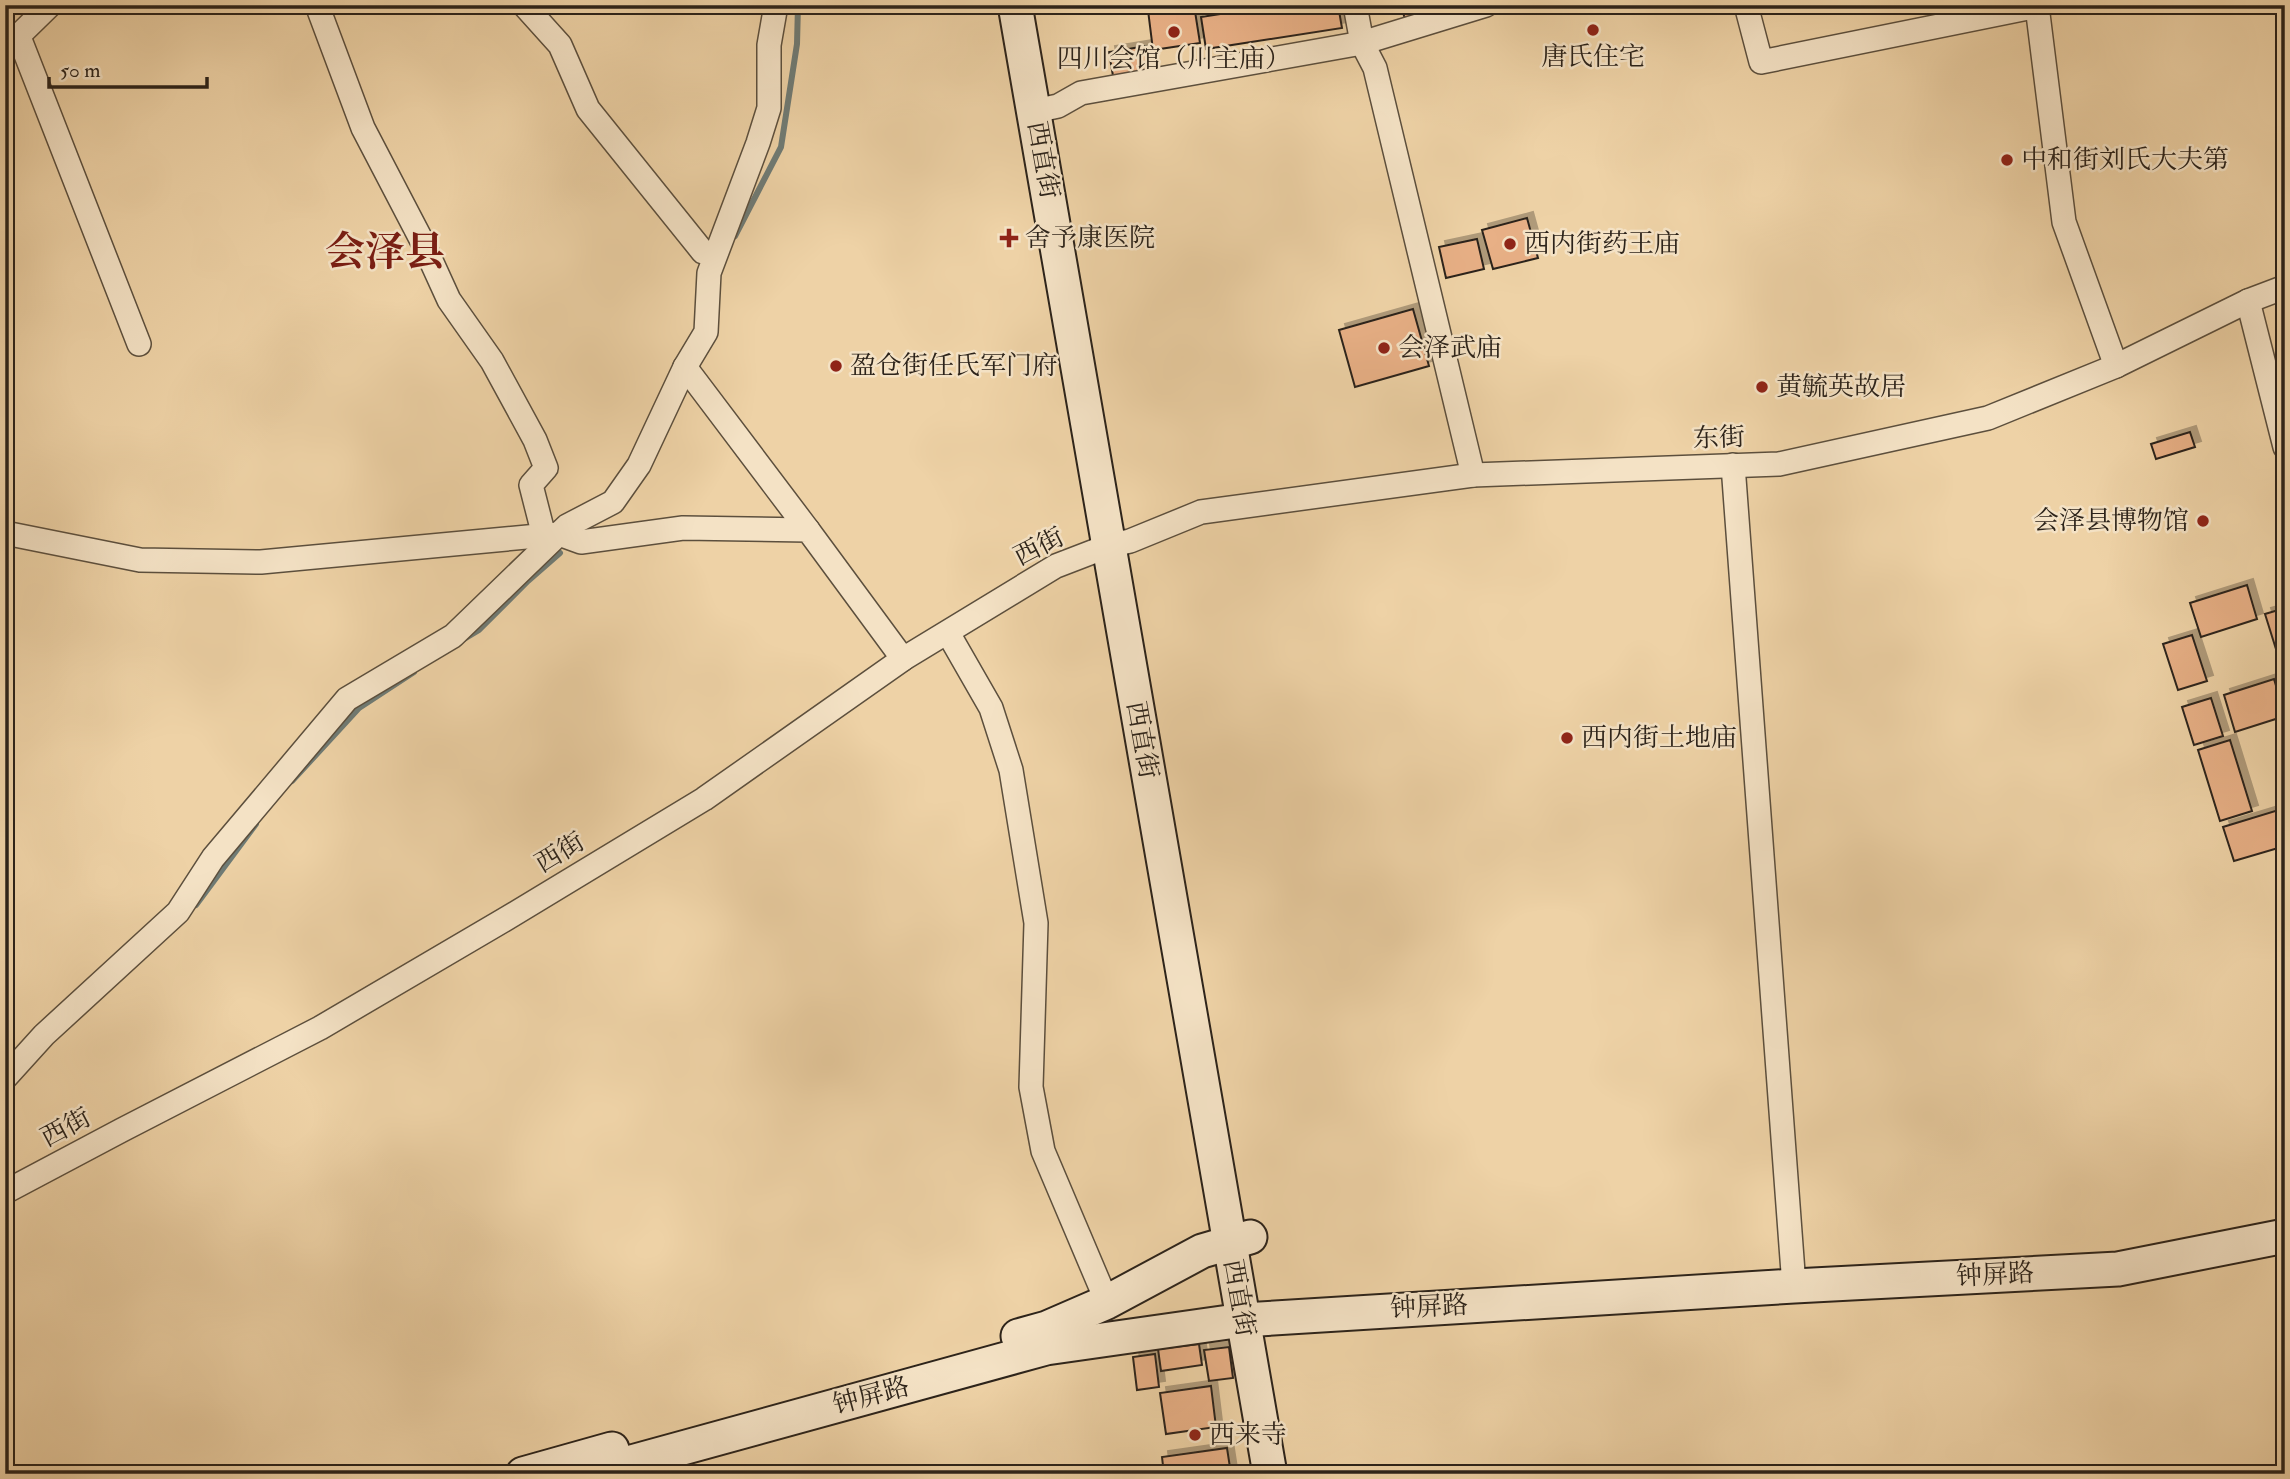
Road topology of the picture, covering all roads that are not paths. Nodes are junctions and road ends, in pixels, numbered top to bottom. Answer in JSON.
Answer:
{"nodes":[{"id":1,"x":50,"y":5,"type":"edge"},
{"id":2,"x":317,"y":5,"type":"edge"},
{"id":3,"x":524,"y":5,"type":"edge"},
{"id":4,"x":776,"y":5,"type":"edge"},
{"id":5,"x":1016,"y":5,"type":"edge"},
{"id":6,"x":1039,"y":5,"type":"edge"},
{"id":7,"x":1355,"y":5,"type":"edge"},
{"id":8,"x":1486,"y":5,"type":"edge"},
{"id":9,"x":1746,"y":5,"type":"edge"},
{"id":10,"x":2043,"y":5,"type":"edge"},
{"id":11,"x":2037,"y":6,"type":"edge"},
{"id":12,"x":12,"y":43,"type":"edge"},
{"id":13,"x":1362,"y":43,"type":"junction"},
{"id":14,"x":1046,"y":109,"type":"junction"},
{"id":15,"x":714,"y":255,"type":"junction"},
{"id":16,"x":2285,"y":288,"type":"edge"},
{"id":17,"x":2248,"y":302,"type":"junction"},
{"id":18,"x":139,"y":344,"type":"dead end"},
{"id":19,"x":2116,"y":366,"type":"junction"},
{"id":20,"x":685,"y":367,"type":"junction"},
{"id":21,"x":2285,"y":447,"type":"edge"},
{"id":22,"x":1733,"y":465,"type":"junction"},
{"id":23,"x":1473,"y":475,"type":"junction"},
{"id":24,"x":807,"y":530,"type":"junction"},
{"id":25,"x":5,"y":533,"type":"edge"},
{"id":26,"x":552,"y":535,"type":"junction"},
{"id":27,"x":1119,"y":544,"type":"junction"},
{"id":28,"x":948,"y":633,"type":"junction"},
{"id":29,"x":903,"y":659,"type":"junction"},
{"id":30,"x":5,"y":1078,"type":"edge"},
{"id":31,"x":5,"y":1192,"type":"edge"},
{"id":32,"x":2285,"y":1236,"type":"edge"},
{"id":33,"x":1239,"y":1240,"type":"junction"},
{"id":34,"x":1794,"y":1286,"type":"junction"},
{"id":35,"x":1107,"y":1302,"type":"junction"},
{"id":36,"x":1252,"y":1318,"type":"junction"},
{"id":37,"x":523,"y":1474,"type":"edge"},
{"id":38,"x":588,"y":1474,"type":"edge"},
{"id":39,"x":1270,"y":1474,"type":"edge"},
{"id":40,"x":1289,"y":1474,"type":"edge"}],
"edges":[{"from":1,"to":12,"type":"street"},
{"from":2,"to":26,"type":"street"},
{"from":3,"to":15,"type":"street"},
{"from":4,"to":15,"type":"street"},
{"from":5,"to":14,"type":"street","name":"西直街"},
{"from":6,"to":14,"type":"street","name":"西直街"},
{"from":7,"to":13,"type":"street"},
{"from":8,"to":13,"type":"street"},
{"from":9,"to":11,"type":"street"},
{"from":10,"to":11,"type":"street"},
{"from":11,"to":19,"type":"street"},
{"from":12,"to":18,"type":"street"},
{"from":13,"to":14,"type":"street"},
{"from":13,"to":23,"type":"street"},
{"from":14,"to":27,"type":"street","name":"西直街"},
{"from":15,"to":20,"type":"street"},
{"from":16,"to":17,"type":"street","name":"东街"},
{"from":17,"to":19,"type":"street","name":"东街"},
{"from":17,"to":21,"type":"street"},
{"from":19,"to":22,"type":"street","name":"东街"},
{"from":20,"to":24,"type":"street"},
{"from":20,"to":26,"type":"street"},
{"from":22,"to":23,"type":"street","name":"东街"},
{"from":22,"to":34,"type":"street"},
{"from":23,"to":27,"type":"street","name":"东街"},
{"from":24,"to":26,"type":"street"},
{"from":24,"to":29,"type":"street"},
{"from":25,"to":26,"type":"street"},
{"from":26,"to":30,"type":"street"},
{"from":27,"to":28,"type":"street","name":"西街"},
{"from":27,"to":33,"type":"street","name":"西直街"},
{"from":28,"to":29,"type":"street","name":"西街"},
{"from":28,"to":35,"type":"street"},
{"from":29,"to":31,"type":"street","name":"西街"},
{"from":32,"to":34,"type":"street","name":"钟屏路"},
{"from":33,"to":35,"type":"street","name":"钟屏路"},
{"from":33,"to":36,"type":"street","name":"西直街"},
{"from":34,"to":36,"type":"street","name":"钟屏路"},
{"from":35,"to":37,"type":"street","name":"钟屏路"},
{"from":36,"to":38,"type":"street","name":"钟屏路"},
{"from":36,"to":39,"type":"street","name":"西直街"},
{"from":36,"to":40,"type":"street","name":"西直街"}]}
